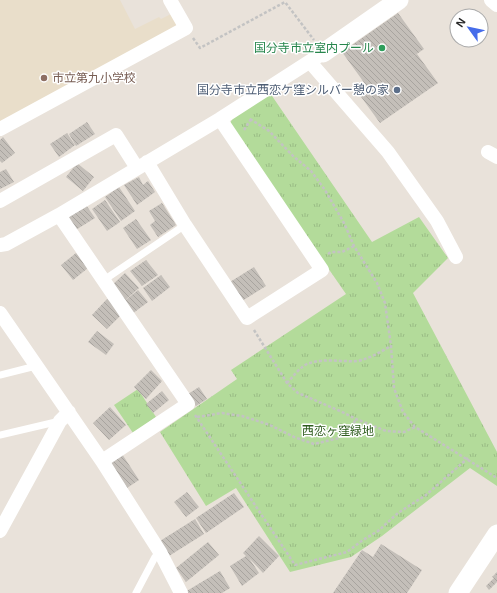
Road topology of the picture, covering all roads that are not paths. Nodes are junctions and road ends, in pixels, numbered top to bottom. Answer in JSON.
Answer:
{"nodes":[{"id":1,"x":170,"y":0,"type":"edge"},
{"id":2,"x":400,"y":0,"type":"edge"},
{"id":3,"x":491,"y":0,"type":"edge"},
{"id":4,"x":497,"y":5,"type":"edge"},
{"id":5,"x":317,"y":58,"type":"junction"},
{"id":6,"x":220,"y":119,"type":"junction"},
{"id":7,"x":0,"y":129,"type":"edge"},
{"id":8,"x":142,"y":165,"type":"junction"},
{"id":9,"x":0,"y":201,"type":"edge"},
{"id":10,"x":59,"y":215,"type":"junction"},
{"id":11,"x":185,"y":225,"type":"junction"},
{"id":12,"x":0,"y":245,"type":"edge"},
{"id":13,"x":456,"y":257,"type":"dead end"},
{"id":14,"x":104,"y":280,"type":"junction"},
{"id":15,"x":0,"y":313,"type":"edge"},
{"id":16,"x":36,"y":366,"type":"junction"},
{"id":17,"x":0,"y":374,"type":"edge"},
{"id":18,"x":64,"y":417,"type":"junction"},
{"id":19,"x":0,"y":435,"type":"edge"},
{"id":20,"x":102,"y":461,"type":"junction"},
{"id":21,"x":0,"y":531,"type":"edge"},
{"id":22,"x":497,"y":534,"type":"edge"},
{"id":23,"x":160,"y":552,"type":"junction"},
{"id":24,"x":136,"y":593,"type":"edge"},
{"id":25,"x":181,"y":593,"type":"edge"},
{"id":26,"x":458,"y":593,"type":"edge"}],
"edges":[{"from":1,"to":7,"type":"street"},
{"from":2,"to":5,"type":"street"},
{"from":3,"to":4,"type":"street"},
{"from":5,"to":6,"type":"street"},
{"from":5,"to":13,"type":"street"},
{"from":6,"to":8,"type":"street"},
{"from":6,"to":11,"type":"street"},
{"from":8,"to":9,"type":"street"},
{"from":8,"to":10,"type":"street"},
{"from":8,"to":11,"type":"street"},
{"from":10,"to":12,"type":"street"},
{"from":10,"to":14,"type":"street"},
{"from":11,"to":14,"type":"lane"},
{"from":14,"to":20,"type":"street"},
{"from":15,"to":16,"type":"street"},
{"from":16,"to":17,"type":"lane"},
{"from":16,"to":18,"type":"street"},
{"from":18,"to":19,"type":"lane"},
{"from":18,"to":20,"type":"street"},
{"from":18,"to":21,"type":"street"},
{"from":20,"to":23,"type":"street"},
{"from":22,"to":26,"type":"street"},
{"from":23,"to":24,"type":"lane"},
{"from":23,"to":25,"type":"street"}]}
